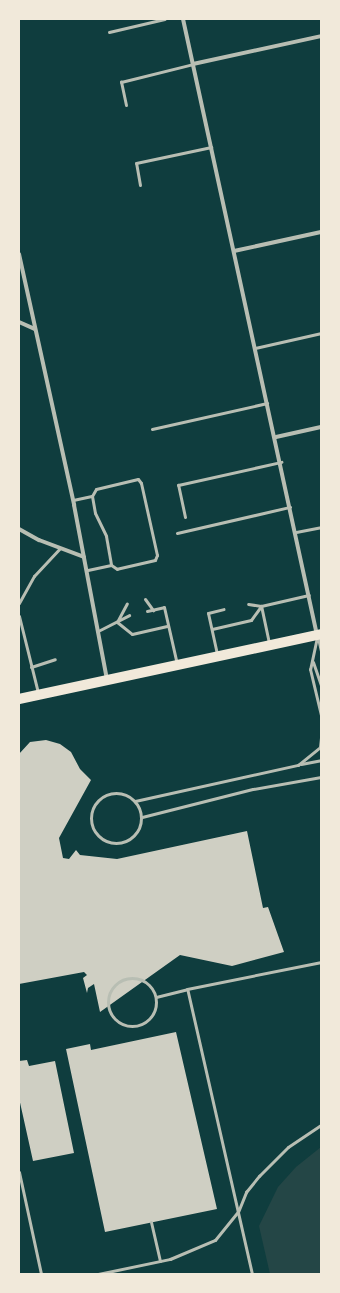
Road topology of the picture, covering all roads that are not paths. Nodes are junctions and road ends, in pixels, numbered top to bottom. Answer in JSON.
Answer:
{"nodes":[{"id":1,"x":165,"y":19,"type":"edge"},
{"id":2,"x":183,"y":19,"type":"edge"},
{"id":3,"x":109,"y":32,"type":"dead end"},
{"id":4,"x":321,"y":36,"type":"edge"},
{"id":5,"x":193,"y":64,"type":"junction"},
{"id":6,"x":126,"y":105,"type":"dead end"},
{"id":7,"x":211,"y":146,"type":"junction"},
{"id":8,"x":140,"y":185,"type":"dead end"},
{"id":9,"x":321,"y":232,"type":"edge"},
{"id":10,"x":234,"y":251,"type":"junction"},
{"id":11,"x":19,"y":254,"type":"edge"},
{"id":12,"x":19,"y":322,"type":"edge"},
{"id":13,"x":35,"y":329,"type":"junction"},
{"id":14,"x":321,"y":333,"type":"edge"},
{"id":15,"x":255,"y":348,"type":"junction"},
{"id":16,"x":267,"y":403,"type":"junction"},
{"id":17,"x":321,"y":427,"type":"edge"},
{"id":18,"x":152,"y":430,"type":"dead end"},
{"id":19,"x":276,"y":437,"type":"junction"},
{"id":20,"x":281,"y":462,"type":"junction"},
{"id":21,"x":92,"y":496,"type":"junction"},
{"id":22,"x":73,"y":500,"type":"junction"},
{"id":23,"x":290,"y":507,"type":"junction"},
{"id":24,"x":185,"y":517,"type":"dead end"},
{"id":25,"x":321,"y":527,"type":"edge"},
{"id":26,"x":19,"y":529,"type":"edge"},
{"id":27,"x":296,"y":532,"type":"junction"},
{"id":28,"x":177,"y":533,"type":"dead end"},
{"id":29,"x":60,"y":548,"type":"junction"},
{"id":30,"x":84,"y":557,"type":"junction"},
{"id":31,"x":111,"y":565,"type":"junction"},
{"id":32,"x":87,"y":570,"type":"junction"},
{"id":33,"x":309,"y":595,"type":"junction"},
{"id":34,"x":145,"y":599,"type":"dead end"},
{"id":35,"x":19,"y":602,"type":"edge"},
{"id":36,"x":127,"y":603,"type":"dead end"},
{"id":37,"x":248,"y":604,"type":"dead end"},
{"id":38,"x":261,"y":606,"type":"junction"},
{"id":39,"x":224,"y":609,"type":"dead end"},
{"id":40,"x":153,"y":610,"type":"junction"},
{"id":41,"x":147,"y":611,"type":"dead end"},
{"id":42,"x":129,"y":615,"type":"dead end"},
{"id":43,"x":19,"y":616,"type":"edge"},
{"id":44,"x":117,"y":622,"type":"junction"},
{"id":45,"x":168,"y":626,"type":"junction"},
{"id":46,"x":212,"y":629,"type":"junction"},
{"id":47,"x":98,"y":631,"type":"junction"},
{"id":48,"x":319,"y":635,"type":"edge"},
{"id":49,"x":270,"y":645,"type":"junction"},
{"id":50,"x":321,"y":651,"type":"edge"},
{"id":51,"x":218,"y":657,"type":"junction"},
{"id":52,"x":55,"y":659,"type":"dead end"},
{"id":53,"x":313,"y":662,"type":"junction"},
{"id":54,"x":177,"y":666,"type":"junction"},
{"id":55,"x":31,"y":667,"type":"junction"},
{"id":56,"x":108,"y":681,"type":"junction"},
{"id":57,"x":321,"y":685,"type":"edge"},
{"id":58,"x":38,"y":695,"type":"junction"},
{"id":59,"x":19,"y":699,"type":"edge"},
{"id":60,"x":321,"y":715,"type":"edge"},
{"id":61,"x":321,"y":736,"type":"edge"},
{"id":62,"x":321,"y":760,"type":"edge"},
{"id":63,"x":298,"y":765,"type":"junction"},
{"id":64,"x":321,"y":777,"type":"edge"},
{"id":65,"x":136,"y":801,"type":"junction"},
{"id":66,"x":142,"y":817,"type":"junction"},
{"id":67,"x":321,"y":962,"type":"edge"},
{"id":68,"x":188,"y":989,"type":"junction"},
{"id":69,"x":156,"y":997,"type":"junction"},
{"id":70,"x":321,"y":1125,"type":"edge"},
{"id":71,"x":19,"y":1172,"type":"edge"},
{"id":72,"x":238,"y":1212,"type":"junction"},
{"id":73,"x":151,"y":1222,"type":"dead end"},
{"id":74,"x":160,"y":1261,"type":"junction"},
{"id":75,"x":40,"y":1274,"type":"edge"},
{"id":76,"x":98,"y":1274,"type":"edge"},
{"id":77,"x":252,"y":1274,"type":"edge"}],
"edges":[{"from":1,"to":3,"type":"lane"},
{"from":2,"to":5,"type":"street"},
{"from":4,"to":5,"type":"street"},
{"from":5,"to":6,"type":"lane"},
{"from":5,"to":7,"type":"street"},
{"from":7,"to":8,"type":"lane"},
{"from":7,"to":10,"type":"street"},
{"from":9,"to":10,"type":"street"},
{"from":10,"to":15,"type":"street"},
{"from":11,"to":13,"type":"street"},
{"from":12,"to":13,"type":"street"},
{"from":13,"to":22,"type":"street"},
{"from":14,"to":15,"type":"lane"},
{"from":15,"to":16,"type":"street"},
{"from":16,"to":18,"type":"lane"},
{"from":16,"to":19,"type":"street"},
{"from":17,"to":19,"type":"street"},
{"from":19,"to":20,"type":"street"},
{"from":20,"to":23,"type":"street"},
{"from":20,"to":24,"type":"lane"},
{"from":21,"to":22,"type":"lane"},
{"from":21,"to":31,"type":"lane"},
{"from":21,"to":31,"type":"lane"},
{"from":22,"to":30,"type":"street"},
{"from":23,"to":27,"type":"street"},
{"from":23,"to":28,"type":"lane"},
{"from":25,"to":27,"type":"lane"},
{"from":26,"to":29,"type":"street"},
{"from":27,"to":33,"type":"street"},
{"from":29,"to":30,"type":"street"},
{"from":29,"to":35,"type":"lane"},
{"from":30,"to":32,"type":"street"},
{"from":31,"to":32,"type":"lane"},
{"from":32,"to":47,"type":"street"},
{"from":33,"to":38,"type":"lane"},
{"from":33,"to":48,"type":"street"},
{"from":34,"to":40,"type":"lane"},
{"from":36,"to":44,"type":"lane"},
{"from":37,"to":38,"type":"lane"},
{"from":38,"to":46,"type":"lane"},
{"from":38,"to":49,"type":"lane"},
{"from":39,"to":46,"type":"lane"},
{"from":40,"to":41,"type":"lane"},
{"from":40,"to":45,"type":"lane"},
{"from":42,"to":44,"type":"lane"},
{"from":43,"to":55,"type":"lane"},
{"from":44,"to":45,"type":"lane"},
{"from":44,"to":47,"type":"lane"},
{"from":45,"to":54,"type":"lane"},
{"from":46,"to":51,"type":"lane"},
{"from":47,"to":56,"type":"street"},
{"from":48,"to":49,"type":"main road"},
{"from":48,"to":50,"type":"lane"},
{"from":48,"to":53,"type":"lane"},
{"from":49,"to":51,"type":"main road"},
{"from":51,"to":54,"type":"main road"},
{"from":52,"to":55,"type":"lane"},
{"from":53,"to":57,"type":"lane"},
{"from":53,"to":60,"type":"lane"},
{"from":54,"to":56,"type":"main road"},
{"from":55,"to":58,"type":"lane"},
{"from":56,"to":58,"type":"main road"},
{"from":58,"to":59,"type":"main road"},
{"from":61,"to":63,"type":"lane"},
{"from":62,"to":63,"type":"lane"},
{"from":63,"to":65,"type":"lane"},
{"from":64,"to":66,"type":"lane"},
{"from":65,"to":66,"type":"lane"},
{"from":65,"to":66,"type":"lane"},
{"from":67,"to":68,"type":"lane"},
{"from":68,"to":69,"type":"lane"},
{"from":68,"to":72,"type":"lane"},
{"from":69,"to":69,"type":"lane"},
{"from":70,"to":72,"type":"lane"},
{"from":71,"to":75,"type":"lane"},
{"from":72,"to":74,"type":"lane"},
{"from":72,"to":77,"type":"lane"},
{"from":73,"to":74,"type":"lane"},
{"from":74,"to":76,"type":"lane"}]}
